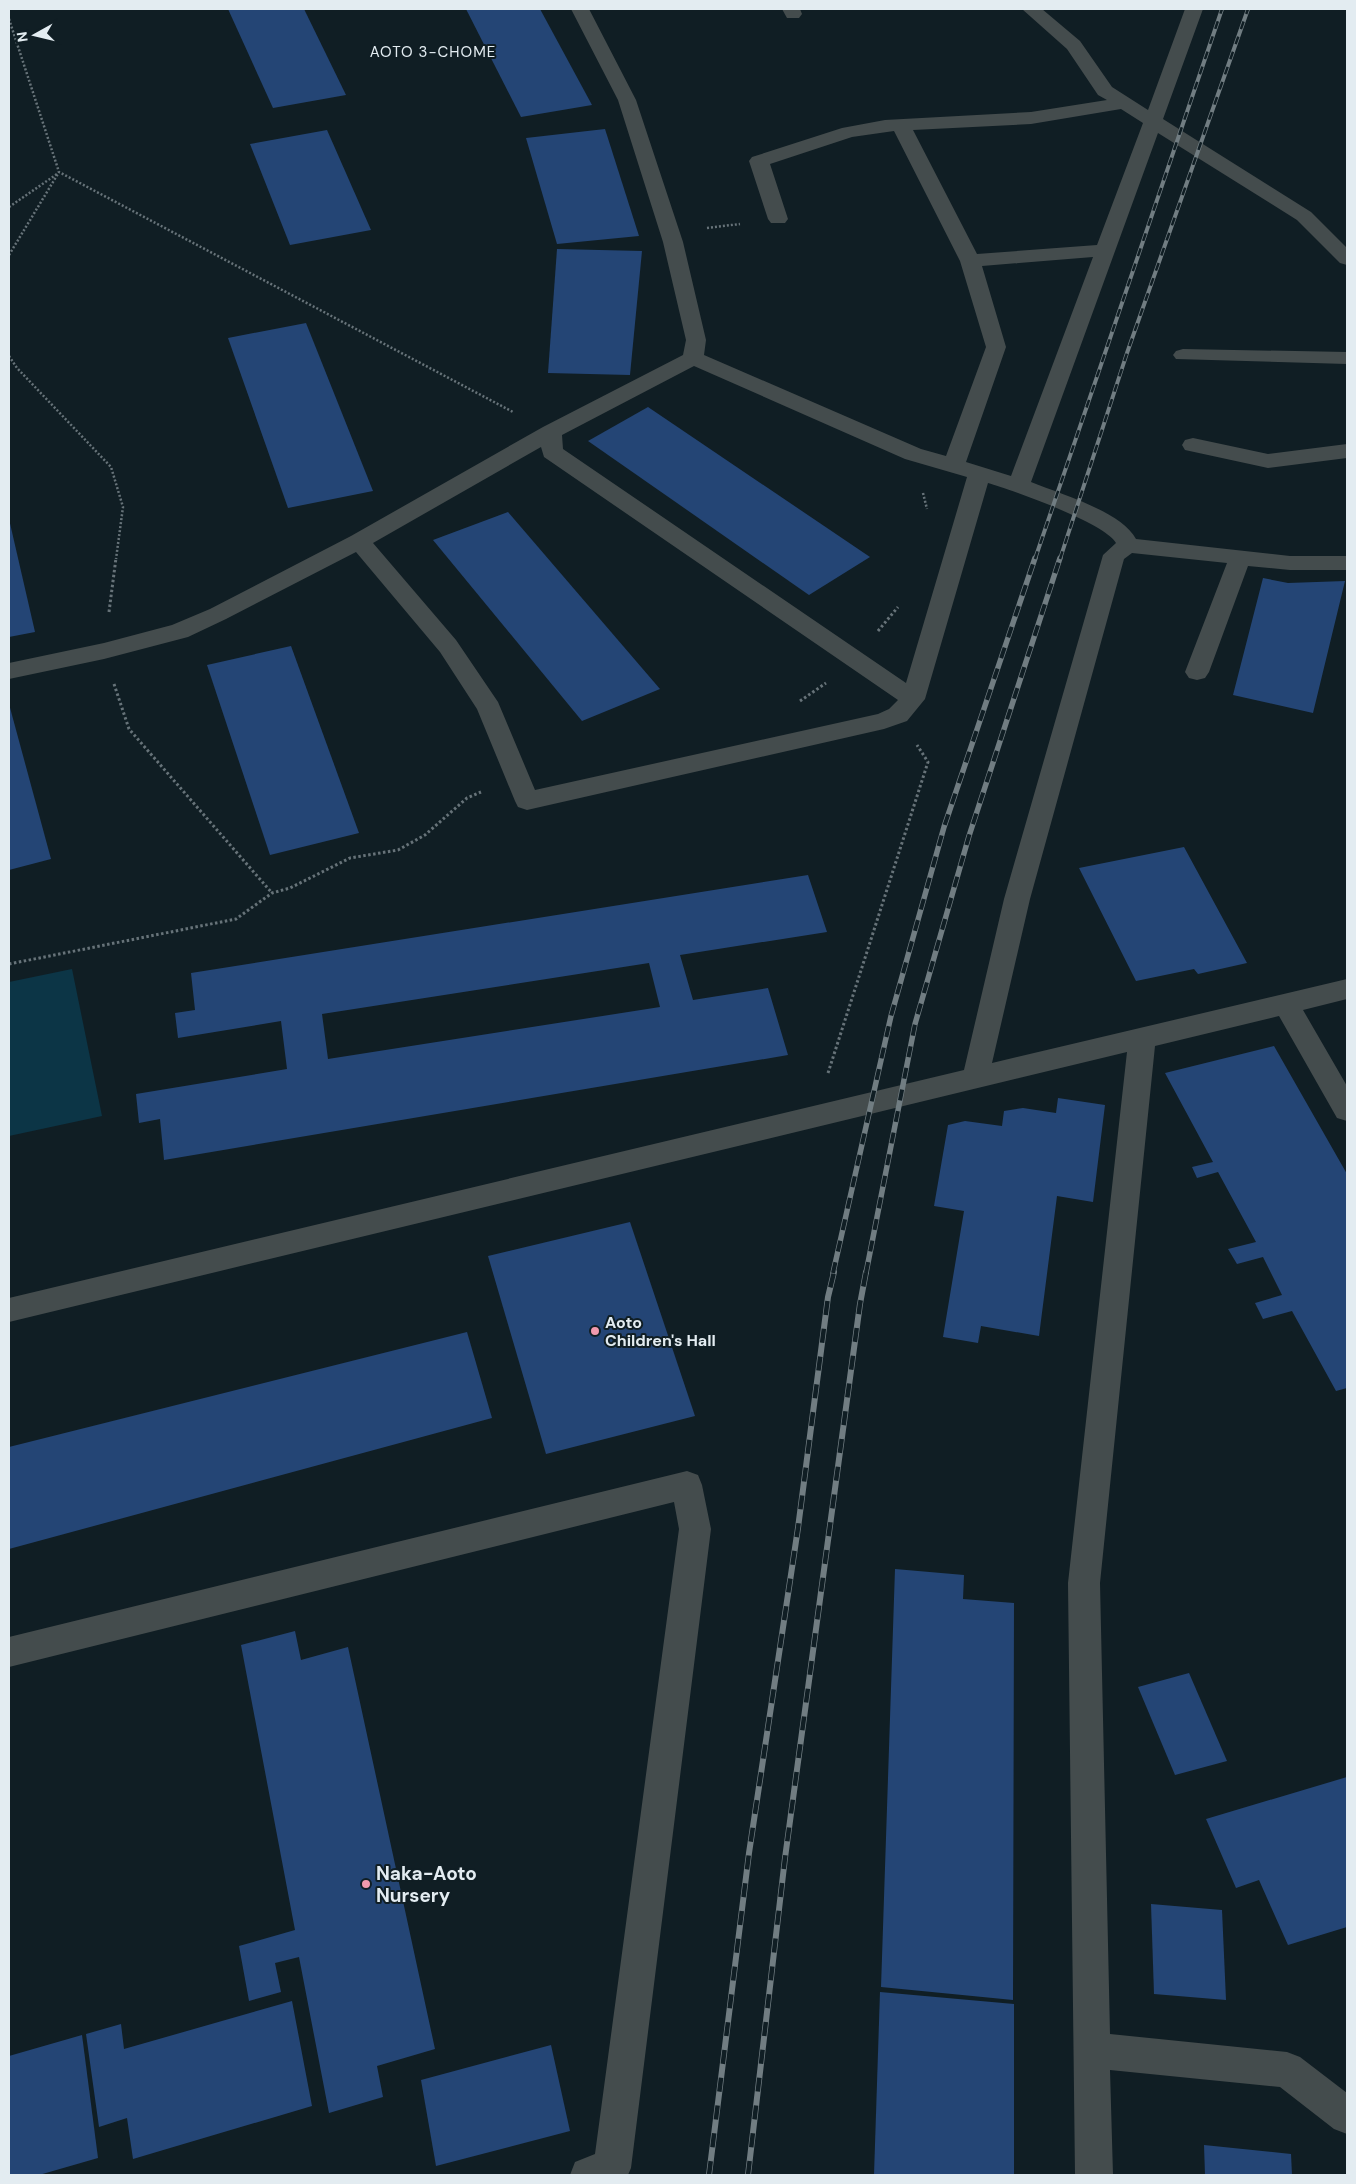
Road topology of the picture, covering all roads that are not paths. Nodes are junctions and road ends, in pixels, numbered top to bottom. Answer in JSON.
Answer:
{"nodes":[{"id":1,"x":580,"y":9,"type":"edge"},
{"id":2,"x":1057,"y":9,"type":"edge"},
{"id":3,"x":1194,"y":9,"type":"edge"},
{"id":4,"x":1033,"y":11,"type":"edge"},
{"id":5,"x":1123,"y":103,"type":"junction"},
{"id":6,"x":1152,"y":118,"type":"junction"},
{"id":7,"x":901,"y":126,"type":"junction"},
{"id":8,"x":778,"y":219,"type":"road end"},
{"id":9,"x":1106,"y":250,"type":"junction"},
{"id":10,"x":1347,"y":259,"type":"edge"},
{"id":11,"x":970,"y":261,"type":"junction"},
{"id":12,"x":1183,"y":355,"type":"dead end"},
{"id":13,"x":693,"y":358,"type":"junction"},
{"id":14,"x":1347,"y":358,"type":"edge"},
{"id":15,"x":551,"y":432,"type":"junction"},
{"id":16,"x":1193,"y":445,"type":"dead end"},
{"id":17,"x":1347,"y":450,"type":"edge"},
{"id":18,"x":954,"y":468,"type":"junction"},
{"id":19,"x":979,"y":475,"type":"junction"},
{"id":20,"x":1019,"y":485,"type":"junction"},
{"id":21,"x":359,"y":541,"type":"junction"},
{"id":22,"x":1128,"y":545,"type":"junction"},
{"id":23,"x":1240,"y":558,"type":"junction"},
{"id":24,"x":1347,"y":562,"type":"edge"},
{"id":25,"x":9,"y":671,"type":"edge"},
{"id":26,"x":1196,"y":672,"type":"dead end"},
{"id":27,"x":905,"y":707,"type":"junction"},
{"id":28,"x":1347,"y":989,"type":"edge"},
{"id":29,"x":1286,"y":1004,"type":"junction"},
{"id":30,"x":1142,"y":1040,"type":"junction"},
{"id":31,"x":975,"y":1080,"type":"junction"},
{"id":32,"x":1347,"y":1110,"type":"edge"},
{"id":33,"x":9,"y":1310,"type":"edge"},
{"id":34,"x":9,"y":1652,"type":"edge"},
{"id":35,"x":1092,"y":2050,"type":"junction"},
{"id":36,"x":1347,"y":2116,"type":"edge"},
{"id":37,"x":588,"y":2175,"type":"edge"},
{"id":38,"x":1094,"y":2175,"type":"edge"}],
"edges":[{"from":1,"to":13,"type":"street"},
{"from":2,"to":4,"type":"street"},
{"from":3,"to":6,"type":"street"},
{"from":4,"to":5,"type":"street"},
{"from":5,"to":6,"type":"street"},
{"from":5,"to":7,"type":"street"},
{"from":6,"to":9,"type":"street"},
{"from":6,"to":10,"type":"street"},
{"from":7,"to":8,"type":"street"},
{"from":7,"to":11,"type":"street"},
{"from":9,"to":11,"type":"street"},
{"from":9,"to":20,"type":"street"},
{"from":11,"to":18,"type":"street"},
{"from":12,"to":14,"type":"street"},
{"from":13,"to":15,"type":"street"},
{"from":13,"to":18,"type":"street"},
{"from":15,"to":21,"type":"street"},
{"from":15,"to":27,"type":"street"},
{"from":16,"to":17,"type":"street"},
{"from":18,"to":19,"type":"street"},
{"from":19,"to":20,"type":"street"},
{"from":19,"to":27,"type":"street"},
{"from":20,"to":22,"type":"street"},
{"from":21,"to":25,"type":"street"},
{"from":21,"to":27,"type":"street"},
{"from":22,"to":23,"type":"street"},
{"from":22,"to":31,"type":"street"},
{"from":23,"to":24,"type":"street"},
{"from":23,"to":26,"type":"street"},
{"from":28,"to":29,"type":"street"},
{"from":29,"to":30,"type":"street"},
{"from":29,"to":32,"type":"street"},
{"from":30,"to":31,"type":"street"},
{"from":30,"to":35,"type":"street"},
{"from":31,"to":33,"type":"street"},
{"from":34,"to":37,"type":"street"},
{"from":35,"to":36,"type":"street"},
{"from":35,"to":38,"type":"street"}]}
